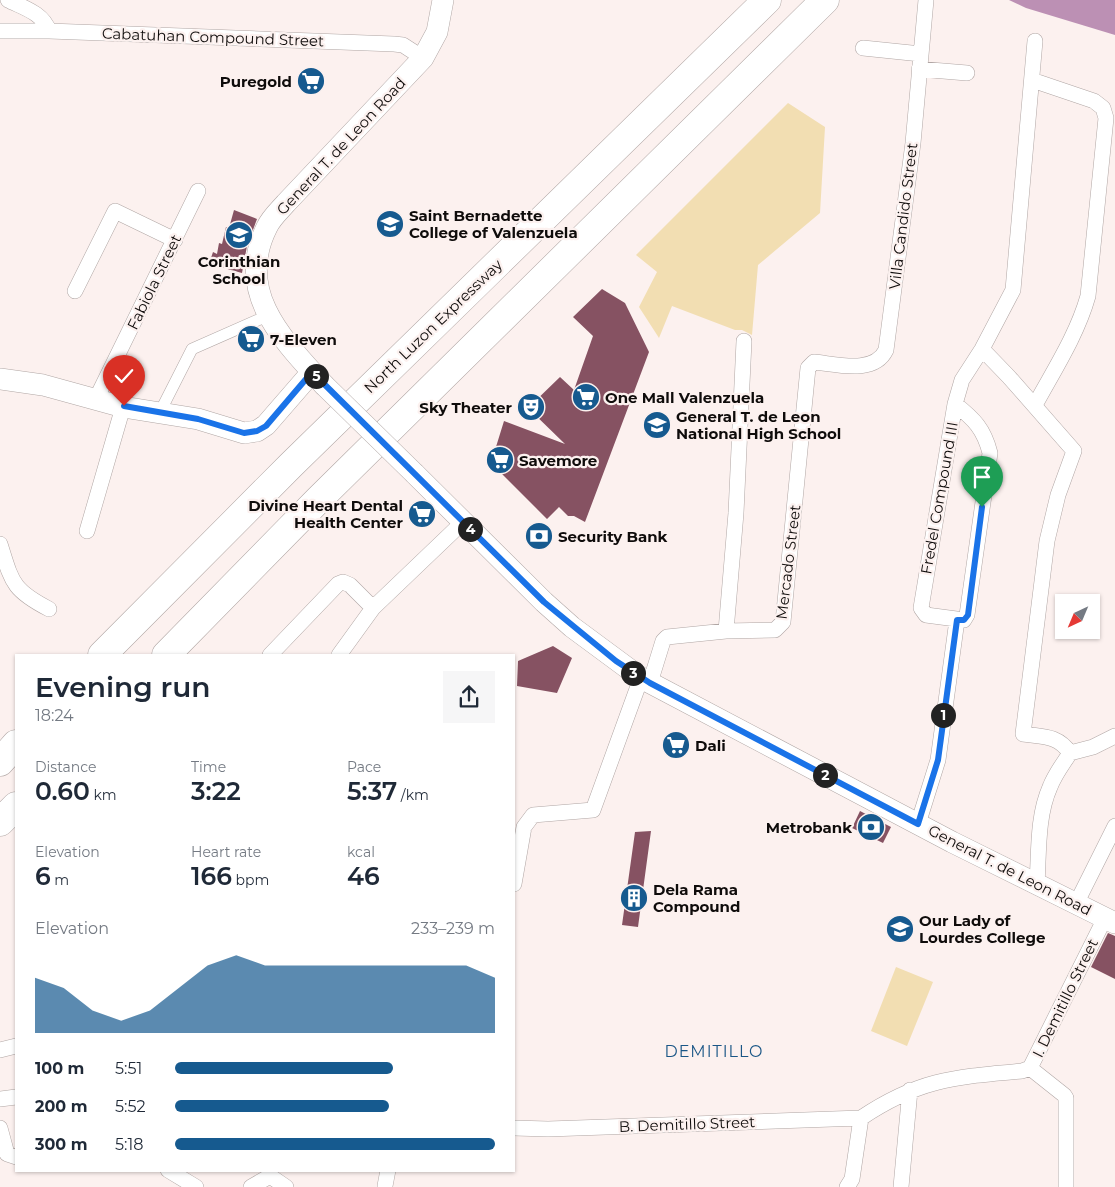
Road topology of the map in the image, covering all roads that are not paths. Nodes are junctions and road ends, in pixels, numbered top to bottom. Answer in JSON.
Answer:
{"nodes":[{"id":1,"x":8,"y":0,"type":"edge"},
{"id":2,"x":443,"y":0,"type":"edge"},
{"id":3,"x":766,"y":0,"type":"edge"},
{"id":4,"x":826,"y":0,"type":"edge"},
{"id":5,"x":926,"y":0,"type":"edge"},
{"id":6,"x":0,"y":31,"type":"edge"},
{"id":7,"x":49,"y":31,"type":"junction"},
{"id":8,"x":1035,"y":41,"type":"dead end"},
{"id":9,"x":863,"y":48,"type":"dead end"},
{"id":10,"x":920,"y":54,"type":"junction"},
{"id":11,"x":423,"y":58,"type":"junction"},
{"id":12,"x":919,"y":69,"type":"junction"},
{"id":13,"x":967,"y":73,"type":"dead end"},
{"id":14,"x":1032,"y":80,"type":"junction"},
{"id":15,"x":198,"y":192,"type":"dead end"},
{"id":16,"x":174,"y":240,"type":"junction"},
{"id":17,"x":75,"y":291,"type":"dead end"},
{"id":18,"x":267,"y":316,"type":"junction"},
{"id":19,"x":744,"y":341,"type":"dead end"},
{"id":20,"x":982,"y":349,"type":"junction"},
{"id":21,"x":811,"y":364,"type":"joint"},
{"id":22,"x":318,"y":378,"type":"junction"},
{"id":23,"x":0,"y":379,"type":"edge"},
{"id":24,"x":96,"y":399,"type":"junction"},
{"id":25,"x":955,"y":404,"type":"junction"},
{"id":26,"x":1035,"y":405,"type":"junction"},
{"id":27,"x":124,"y":406,"type":"junction"},
{"id":28,"x":160,"y":412,"type":"junction"},
{"id":29,"x":463,"y":522,"type":"junction"},
{"id":30,"x":87,"y":530,"type":"dead end"},
{"id":31,"x":0,"y":544,"type":"edge"},
{"id":32,"x":373,"y":608,"type":"junction"},
{"id":33,"x":49,"y":609,"type":"dead end"},
{"id":34,"x":957,"y":620,"type":"junction"},
{"id":35,"x":726,"y":630,"type":"junction"},
{"id":36,"x":103,"y":654,"type":"edge"},
{"id":37,"x":167,"y":654,"type":"edge"},
{"id":38,"x":271,"y":654,"type":"edge"},
{"id":39,"x":340,"y":654,"type":"edge"},
{"id":40,"x":645,"y":681,"type":"junction"},
{"id":41,"x":1115,"y":736,"type":"edge"},
{"id":42,"x":15,"y":745,"type":"edge"},
{"id":43,"x":1070,"y":753,"type":"junction"},
{"id":44,"x":0,"y":762,"type":"edge"},
{"id":45,"x":15,"y":807,"type":"edge"},
{"id":46,"x":0,"y":822,"type":"edge"},
{"id":47,"x":918,"y":824,"type":"junction"},
{"id":48,"x":1115,"y":826,"type":"edge"},
{"id":49,"x":515,"y":878,"type":"edge"},
{"id":50,"x":1037,"y":884,"type":"junction"},
{"id":51,"x":1076,"y":904,"type":"junction"},
{"id":52,"x":1110,"y":920,"type":"edge"},
{"id":53,"x":15,"y":1046,"type":"edge"},
{"id":54,"x":0,"y":1050,"type":"edge"},
{"id":55,"x":1030,"y":1068,"type":"junction"},
{"id":56,"x":910,"y":1090,"type":"junction"},
{"id":57,"x":15,"y":1096,"type":"edge"},
{"id":58,"x":0,"y":1099,"type":"edge"},
{"id":59,"x":861,"y":1118,"type":"junction"},
{"id":60,"x":0,"y":1128,"type":"edge"},
{"id":61,"x":515,"y":1128,"type":"edge"},
{"id":62,"x":15,"y":1157,"type":"edge"},
{"id":63,"x":171,"y":1172,"type":"edge"},
{"id":64,"x":388,"y":1172,"type":"edge"},
{"id":65,"x":270,"y":1173,"type":"edge"},
{"id":66,"x":385,"y":1186,"type":"dead end"},
{"id":67,"x":196,"y":1187,"type":"edge"},
{"id":68,"x":251,"y":1187,"type":"edge"},
{"id":69,"x":286,"y":1187,"type":"edge"},
{"id":70,"x":847,"y":1187,"type":"edge"},
{"id":71,"x":901,"y":1187,"type":"edge"},
{"id":72,"x":1066,"y":1187,"type":"edge"}],
"edges":[{"from":1,"to":7,"type":"street"},
{"from":2,"to":11,"type":"main road","name":"General T. de Leon Road"},
{"from":3,"to":36,"type":"highway","name":"North Luzon Expressway"},
{"from":4,"to":37,"type":"highway"},
{"from":5,"to":10,"type":"street","name":"Villa Candido Street"},
{"from":6,"to":7,"type":"street","name":"Cabatuhan Compound Street"},
{"from":7,"to":11,"type":"street","name":"Cabatuhan Compound Street"},
{"from":8,"to":14,"type":"street"},
{"from":9,"to":10,"type":"street"},
{"from":10,"to":12,"type":"street","name":"Villa Candido Street"},
{"from":11,"to":18,"type":"main road","name":"General T. de Leon Road"},
{"from":12,"to":13,"type":"street"},
{"from":12,"to":21,"type":"street","name":"Villa Candido Street"},
{"from":14,"to":20,"type":"street"},
{"from":14,"to":26,"type":"street"},
{"from":15,"to":16,"type":"street","name":"Fabiola Street"},
{"from":16,"to":17,"type":"street"},
{"from":16,"to":24,"type":"street","name":"Fabiola Street"},
{"from":18,"to":22,"type":"main road","name":"General T. de Leon Road"},
{"from":18,"to":28,"type":"street"},
{"from":19,"to":35,"type":"street"},
{"from":20,"to":25,"type":"street"},
{"from":20,"to":26,"type":"street"},
{"from":21,"to":35,"type":"street","name":"Mercado Street"},
{"from":22,"to":28,"type":"main road"},
{"from":22,"to":29,"type":"main road","name":"General T. de Leon Road","bridge":true},
{"from":23,"to":24,"type":"main road"},
{"from":24,"to":27,"type":"main road"},
{"from":25,"to":34,"type":"street","name":"Fredel Compound III"},
{"from":25,"to":34,"type":"street","name":"Fredel Compound III"},
{"from":26,"to":43,"type":"street"},
{"from":27,"to":28,"type":"main road"},
{"from":27,"to":30,"type":"street"},
{"from":29,"to":32,"type":"street"},
{"from":29,"to":40,"type":"main road","name":"General T. de Leon Road"},
{"from":31,"to":33,"type":"street"},
{"from":32,"to":38,"type":"street"},
{"from":32,"to":39,"type":"street"},
{"from":34,"to":47,"type":"street","name":"Fredel Compound III"},
{"from":35,"to":40,"type":"street","name":"Mercado Street"},
{"from":40,"to":47,"type":"main road","name":"General T. de Leon Road"},
{"from":40,"to":49,"type":"street"},
{"from":41,"to":43,"type":"street"},
{"from":42,"to":44,"type":"highway"},
{"from":43,"to":50,"type":"street"},
{"from":45,"to":46,"type":"highway"},
{"from":47,"to":50,"type":"main road","name":"General T. de Leon Road"},
{"from":48,"to":51,"type":"street"},
{"from":50,"to":51,"type":"main road","name":"General T. de Leon Road"},
{"from":51,"to":52,"type":"main road","name":"General T. de Leon Road"},
{"from":52,"to":55,"type":"street","name":"I. Demitillo Street"},
{"from":53,"to":54,"type":"street"},
{"from":55,"to":56,"type":"street","name":"I. Demitillo Street"},
{"from":55,"to":72,"type":"street"},
{"from":56,"to":59,"type":"street","name":"I. Demitillo Street"},
{"from":56,"to":71,"type":"street"},
{"from":57,"to":58,"type":"street"},
{"from":59,"to":61,"type":"street","name":"B. Demitillo Street"},
{"from":59,"to":70,"type":"street"},
{"from":60,"to":62,"type":"street"},
{"from":63,"to":67,"type":"street"},
{"from":64,"to":66,"type":"street"},
{"from":65,"to":68,"type":"street"},
{"from":65,"to":69,"type":"street"}]}
